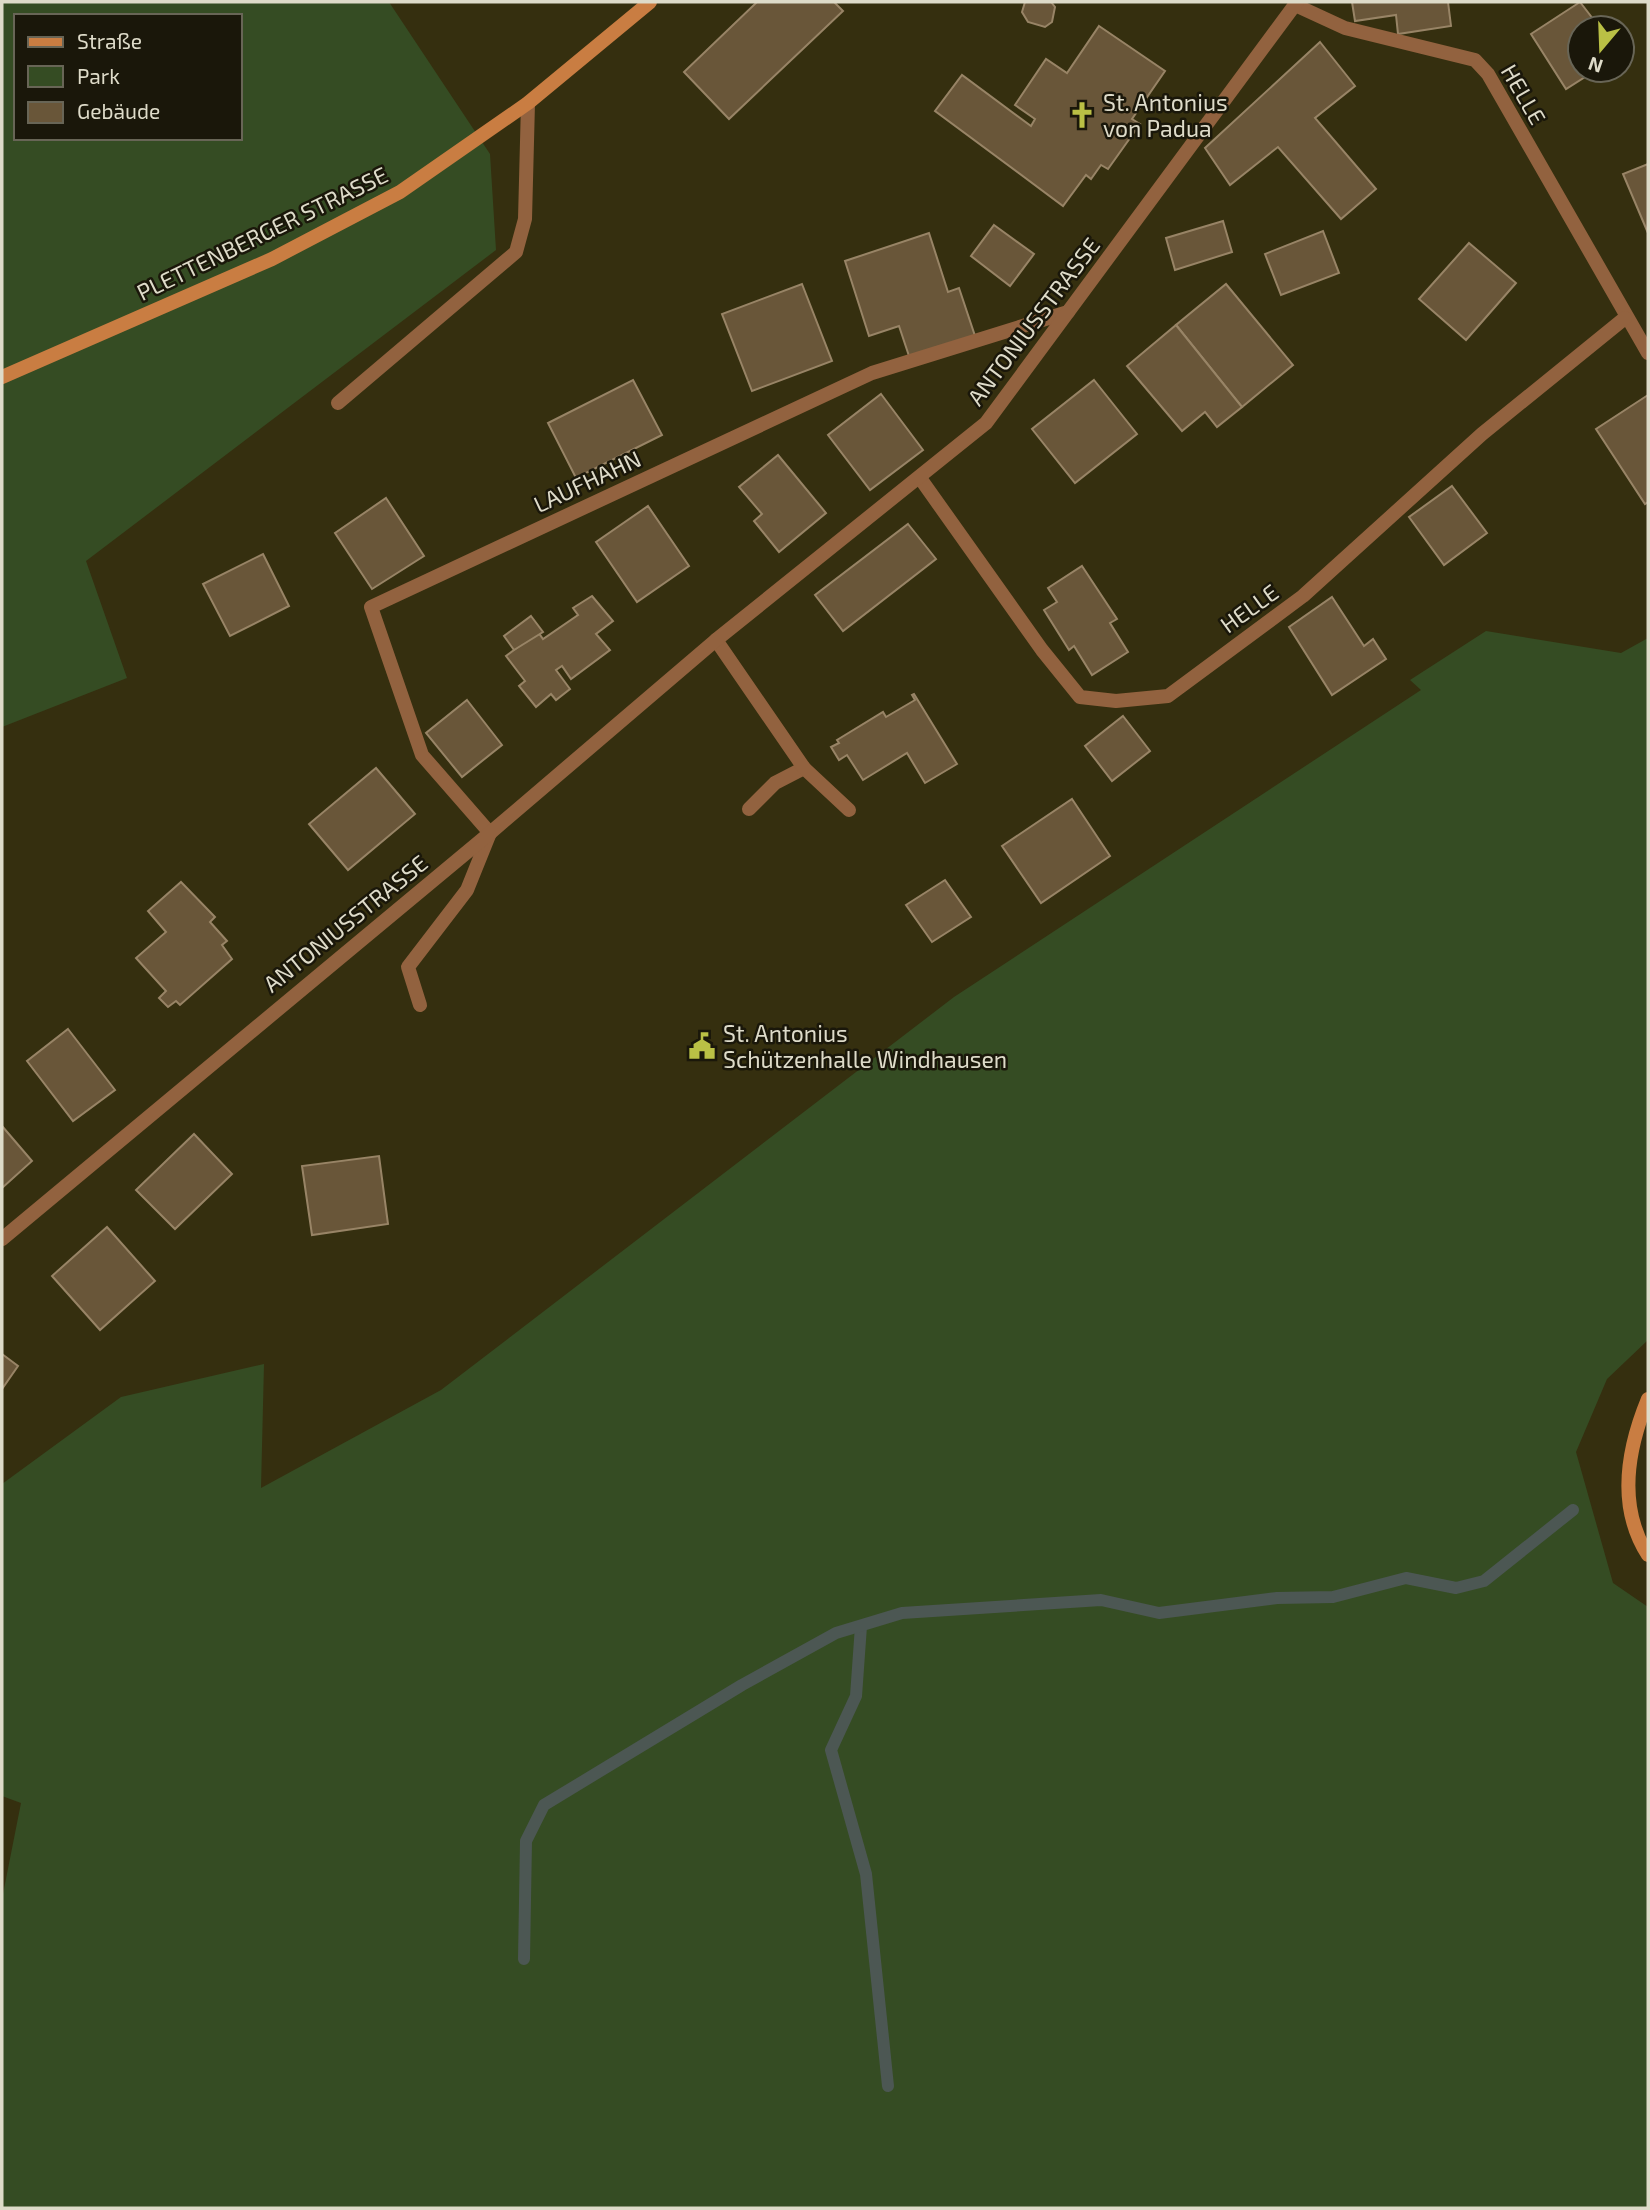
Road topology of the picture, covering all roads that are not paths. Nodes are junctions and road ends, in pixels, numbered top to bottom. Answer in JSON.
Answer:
{"nodes":[{"id":1,"x":650,"y":2,"type":"edge"},
{"id":2,"x":1296,"y":4,"type":"edge"},
{"id":3,"x":528,"y":103,"type":"junction"},
{"id":4,"x":1068,"y":312,"type":"junction"},
{"id":5,"x":1625,"y":318,"type":"junction"},
{"id":6,"x":1648,"y":353,"type":"edge"},
{"id":7,"x":2,"y":377,"type":"edge"},
{"id":8,"x":338,"y":403,"type":"dead end"},
{"id":9,"x":919,"y":478,"type":"junction"},
{"id":10,"x":716,"y":640,"type":"junction"},
{"id":11,"x":804,"y":768,"type":"junction"},
{"id":12,"x":749,"y":809,"type":"dead end"},
{"id":13,"x":849,"y":810,"type":"dead end"},
{"id":14,"x":490,"y":833,"type":"junction"},
{"id":15,"x":420,"y":1005,"type":"dead end"},
{"id":16,"x":2,"y":1239,"type":"edge"},
{"id":17,"x":1648,"y":1399,"type":"edge"},
{"id":18,"x":1648,"y":1555,"type":"edge"}],
"edges":[{"from":1,"to":3,"type":"main road","name":"PLETTENBERGER STRASSE"},
{"from":2,"to":4,"type":"street","name":"ANTONIUSSTRASSE"},
{"from":2,"to":5,"type":"street","name":"HELLE"},
{"from":3,"to":7,"type":"main road","name":"PLETTENBERGER STRASSE"},
{"from":3,"to":8,"type":"street"},
{"from":4,"to":9,"type":"street","name":"ANTONIUSSTRASSE"},
{"from":4,"to":14,"type":"street","name":"LAUFHAHN"},
{"from":5,"to":6,"type":"street","name":"HELLE"},
{"from":5,"to":9,"type":"street","name":"HELLE"},
{"from":9,"to":10,"type":"street","name":"ANTONIUSSTRASSE"},
{"from":10,"to":11,"type":"street"},
{"from":10,"to":14,"type":"street","name":"ANTONIUSSTRASSE"},
{"from":11,"to":12,"type":"street"},
{"from":11,"to":13,"type":"street"},
{"from":14,"to":15,"type":"street"},
{"from":14,"to":16,"type":"street","name":"ANTONIUSSTRASSE"},
{"from":17,"to":18,"type":"main road"}]}
